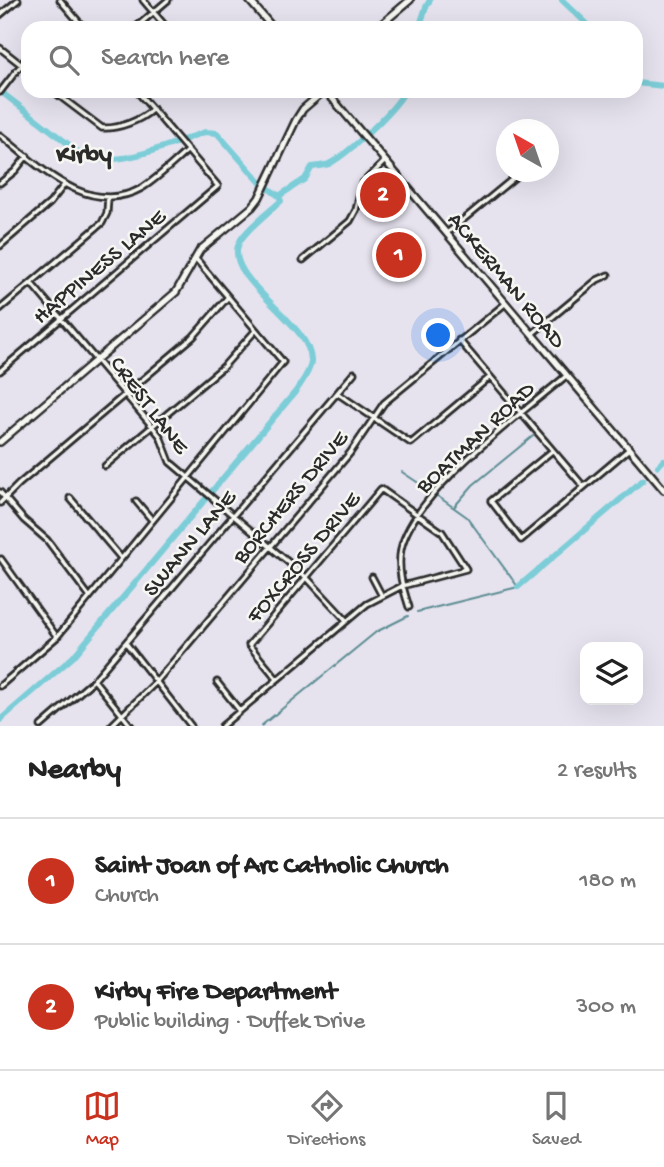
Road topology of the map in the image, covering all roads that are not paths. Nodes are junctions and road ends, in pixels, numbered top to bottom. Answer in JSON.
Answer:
{"nodes":[{"id":1,"x":18,"y":0,"type":"edge"},
{"id":2,"x":60,"y":0,"type":"edge"},
{"id":3,"x":143,"y":0,"type":"edge"},
{"id":4,"x":168,"y":0,"type":"edge"},
{"id":5,"x":249,"y":0,"type":"edge"},
{"id":6,"x":410,"y":0,"type":"edge"},
{"id":7,"x":153,"y":12,"type":"junction"},
{"id":8,"x":0,"y":15,"type":"edge"},
{"id":9,"x":78,"y":21,"type":"edge"},
{"id":10,"x":143,"y":21,"type":"edge"},
{"id":11,"x":161,"y":21,"type":"edge"},
{"id":12,"x":267,"y":21,"type":"edge"},
{"id":13,"x":385,"y":21,"type":"edge"},
{"id":14,"x":0,"y":48,"type":"edge"},
{"id":15,"x":21,"y":65,"type":"joint"},
{"id":16,"x":0,"y":92,"type":"edge"},
{"id":17,"x":63,"y":98,"type":"edge"},
{"id":18,"x":143,"y":98,"type":"edge"},
{"id":19,"x":316,"y":98,"type":"edge"},
{"id":20,"x":331,"y":98,"type":"edge"},
{"id":21,"x":152,"y":109,"type":"junction"},
{"id":22,"x":0,"y":135,"type":"edge"},
{"id":23,"x":187,"y":149,"type":"junction"},
{"id":24,"x":27,"y":156,"type":"junction"},
{"id":25,"x":385,"y":161,"type":"junction"},
{"id":26,"x":509,"y":182,"type":"edge"},
{"id":27,"x":0,"y":183,"type":"edge"},
{"id":28,"x":64,"y":184,"type":"junction"},
{"id":29,"x":108,"y":197,"type":"junction"},
{"id":30,"x":447,"y":233,"type":"junction"},
{"id":31,"x":0,"y":246,"type":"edge"},
{"id":32,"x":195,"y":257,"type":"junction"},
{"id":33,"x":303,"y":260,"type":"dead end"},
{"id":34,"x":608,"y":275,"type":"dead end"},
{"id":35,"x":31,"y":283,"type":"junction"},
{"id":36,"x":228,"y":297,"type":"junction"},
{"id":37,"x":506,"y":303,"type":"junction"},
{"id":38,"x":0,"y":309,"type":"edge"},
{"id":39,"x":61,"y":319,"type":"junction"},
{"id":40,"x":256,"y":330,"type":"junction"},
{"id":41,"x":532,"y":334,"type":"junction"},
{"id":42,"x":459,"y":340,"type":"junction"},
{"id":43,"x":97,"y":361,"type":"junction"},
{"id":44,"x":0,"y":371,"type":"edge"},
{"id":45,"x":354,"y":373,"type":"dead end"},
{"id":46,"x":567,"y":375,"type":"junction"},
{"id":47,"x":490,"y":377,"type":"junction"},
{"id":48,"x":337,"y":393,"type":"junction"},
{"id":49,"x":125,"y":394,"type":"junction"},
{"id":50,"x":521,"y":414,"type":"junction"},
{"id":51,"x":374,"y":418,"type":"junction"},
{"id":52,"x":152,"y":426,"type":"junction"},
{"id":53,"x":0,"y":442,"type":"edge"},
{"id":54,"x":629,"y":449,"type":"junction"},
{"id":55,"x":552,"y":451,"type":"junction"},
{"id":56,"x":105,"y":466,"type":"dead end"},
{"id":57,"x":187,"y":477,"type":"junction"},
{"id":58,"x":583,"y":487,"type":"junction"},
{"id":59,"x":664,"y":490,"type":"edge"},
{"id":60,"x":0,"y":492,"type":"edge"},
{"id":61,"x":70,"y":498,"type":"dead end"},
{"id":62,"x":5,"y":499,"type":"junction"},
{"id":63,"x":136,"y":501,"type":"dead end"},
{"id":64,"x":0,"y":503,"type":"edge"},
{"id":65,"x":417,"y":515,"type":"junction"},
{"id":66,"x":233,"y":516,"type":"junction"},
{"id":67,"x":152,"y":520,"type":"junction"},
{"id":68,"x":270,"y":547,"type":"junction"},
{"id":69,"x":121,"y":558,"type":"junction"},
{"id":70,"x":1,"y":559,"type":"edge"},
{"id":71,"x":372,"y":577,"type":"dead end"},
{"id":72,"x":307,"y":578,"type":"junction"},
{"id":73,"x":402,"y":586,"type":"junction"},
{"id":74,"x":89,"y":596,"type":"junction"},
{"id":75,"x":382,"y":596,"type":"junction"},
{"id":76,"x":409,"y":607,"type":"dead end"},
{"id":77,"x":346,"y":620,"type":"junction"},
{"id":78,"x":57,"y":637,"type":"junction"},
{"id":79,"x":126,"y":643,"type":"junction"},
{"id":80,"x":277,"y":679,"type":"junction"},
{"id":81,"x":94,"y":680,"type":"junction"},
{"id":82,"x":156,"y":682,"type":"junction"},
{"id":83,"x":217,"y":682,"type":"dead end"},
{"id":84,"x":0,"y":686,"type":"edge"},
{"id":85,"x":240,"y":711,"type":"junction"},
{"id":86,"x":123,"y":716,"type":"junction"},
{"id":87,"x":41,"y":726,"type":"edge"},
{"id":88,"x":111,"y":726,"type":"edge"},
{"id":89,"x":131,"y":726,"type":"edge"},
{"id":90,"x":191,"y":726,"type":"edge"},
{"id":91,"x":222,"y":726,"type":"edge"}],
"edges":[{"from":1,"to":8,"type":"street"},
{"from":2,"to":9,"type":"street"},
{"from":3,"to":7,"type":"street"},
{"from":4,"to":7,"type":"street"},
{"from":5,"to":12,"type":"street"},
{"from":6,"to":13,"type":"street"},
{"from":7,"to":10,"type":"street"},
{"from":7,"to":11,"type":"street"},
{"from":14,"to":15,"type":"street"},
{"from":15,"to":16,"type":"street"},
{"from":17,"to":21,"type":"street"},
{"from":18,"to":21,"type":"street"},
{"from":19,"to":32,"type":"street"},
{"from":20,"to":25,"type":"street","name":"ACKERMAN ROAD"},
{"from":21,"to":23,"type":"street"},
{"from":22,"to":24,"type":"street"},
{"from":23,"to":29,"type":"street"},
{"from":23,"to":39,"type":"street","name":"HAPPINESS LANE"},
{"from":24,"to":27,"type":"street"},
{"from":24,"to":28,"type":"street"},
{"from":25,"to":30,"type":"street","name":"ACKERMAN ROAD"},
{"from":25,"to":33,"type":"street"},
{"from":26,"to":30,"type":"street"},
{"from":28,"to":29,"type":"street"},
{"from":28,"to":31,"type":"street"},
{"from":29,"to":35,"type":"street"},
{"from":30,"to":37,"type":"street","name":"ACKERMAN ROAD"},
{"from":32,"to":36,"type":"street"},
{"from":32,"to":43,"type":"street"},
{"from":34,"to":41,"type":"street"},
{"from":35,"to":38,"type":"street"},
{"from":35,"to":39,"type":"street","name":"CREST LANE"},
{"from":36,"to":40,"type":"street"},
{"from":36,"to":49,"type":"street"},
{"from":37,"to":41,"type":"street","name":"ACKERMAN ROAD"},
{"from":37,"to":42,"type":"street","name":"BORCHERS DRIVE"},
{"from":39,"to":43,"type":"street","name":"CREST LANE"},
{"from":39,"to":44,"type":"street","name":"HAPPINESS LANE"},
{"from":40,"to":52,"type":"street"},
{"from":40,"to":57,"type":"street"},
{"from":41,"to":46,"type":"street","name":"ACKERMAN ROAD"},
{"from":42,"to":47,"type":"street"},
{"from":42,"to":51,"type":"street","name":"BORCHERS DRIVE"},
{"from":43,"to":49,"type":"street","name":"CREST LANE"},
{"from":43,"to":53,"type":"street"},
{"from":45,"to":48,"type":"street","name":"SWANN LANE"},
{"from":46,"to":50,"type":"street","name":"BOATMAN ROAD"},
{"from":46,"to":54,"type":"street","name":"ACKERMAN ROAD"},
{"from":47,"to":50,"type":"street"},
{"from":47,"to":51,"type":"street"},
{"from":48,"to":51,"type":"street"},
{"from":48,"to":66,"type":"street","name":"SWANN LANE"},
{"from":49,"to":52,"type":"street","name":"CREST LANE"},
{"from":49,"to":62,"type":"street"},
{"from":50,"to":55,"type":"street"},
{"from":50,"to":65,"type":"street","name":"BOATMAN ROAD"},
{"from":51,"to":68,"type":"street","name":"BORCHERS DRIVE"},
{"from":52,"to":56,"type":"street"},
{"from":52,"to":57,"type":"street","name":"CREST LANE"},
{"from":54,"to":58,"type":"street"},
{"from":54,"to":59,"type":"street","name":"ACKERMAN ROAD"},
{"from":55,"to":58,"type":"street"},
{"from":55,"to":58,"type":"street"},
{"from":57,"to":66,"type":"street","name":"CREST LANE"},
{"from":57,"to":67,"type":"street"},
{"from":60,"to":62,"type":"street"},
{"from":61,"to":69,"type":"street"},
{"from":62,"to":64,"type":"street"},
{"from":62,"to":74,"type":"street"},
{"from":63,"to":67,"type":"street"},
{"from":65,"to":72,"type":"street","name":"FOXCROSS DRIVE"},
{"from":65,"to":73,"type":"street","name":"BOATMAN ROAD"},
{"from":65,"to":73,"type":"street"},
{"from":66,"to":68,"type":"street","name":"CREST LANE"},
{"from":66,"to":79,"type":"street","name":"SWANN LANE"},
{"from":67,"to":69,"type":"street"},
{"from":68,"to":72,"type":"street","name":"CREST LANE"},
{"from":68,"to":82,"type":"street","name":"BORCHERS DRIVE"},
{"from":69,"to":74,"type":"street"},
{"from":70,"to":78,"type":"street"},
{"from":71,"to":75,"type":"street"},
{"from":72,"to":77,"type":"street","name":"CREST LANE"},
{"from":72,"to":80,"type":"street","name":"FOXCROSS DRIVE"},
{"from":73,"to":75,"type":"street"},
{"from":73,"to":76,"type":"street","name":"BOATMAN ROAD"},
{"from":74,"to":78,"type":"street"},
{"from":75,"to":77,"type":"street"},
{"from":77,"to":80,"type":"street"},
{"from":78,"to":84,"type":"street"},
{"from":79,"to":81,"type":"street","name":"SWANN LANE"},
{"from":79,"to":82,"type":"street"},
{"from":80,"to":85,"type":"street"},
{"from":81,"to":86,"type":"street"},
{"from":81,"to":87,"type":"street","name":"SWANN LANE"},
{"from":82,"to":86,"type":"street","name":"BORCHERS DRIVE"},
{"from":82,"to":90,"type":"street"},
{"from":83,"to":85,"type":"street"},
{"from":85,"to":91,"type":"street"},
{"from":86,"to":88,"type":"street","name":"BORCHERS DRIVE"},
{"from":86,"to":89,"type":"street"}]}
